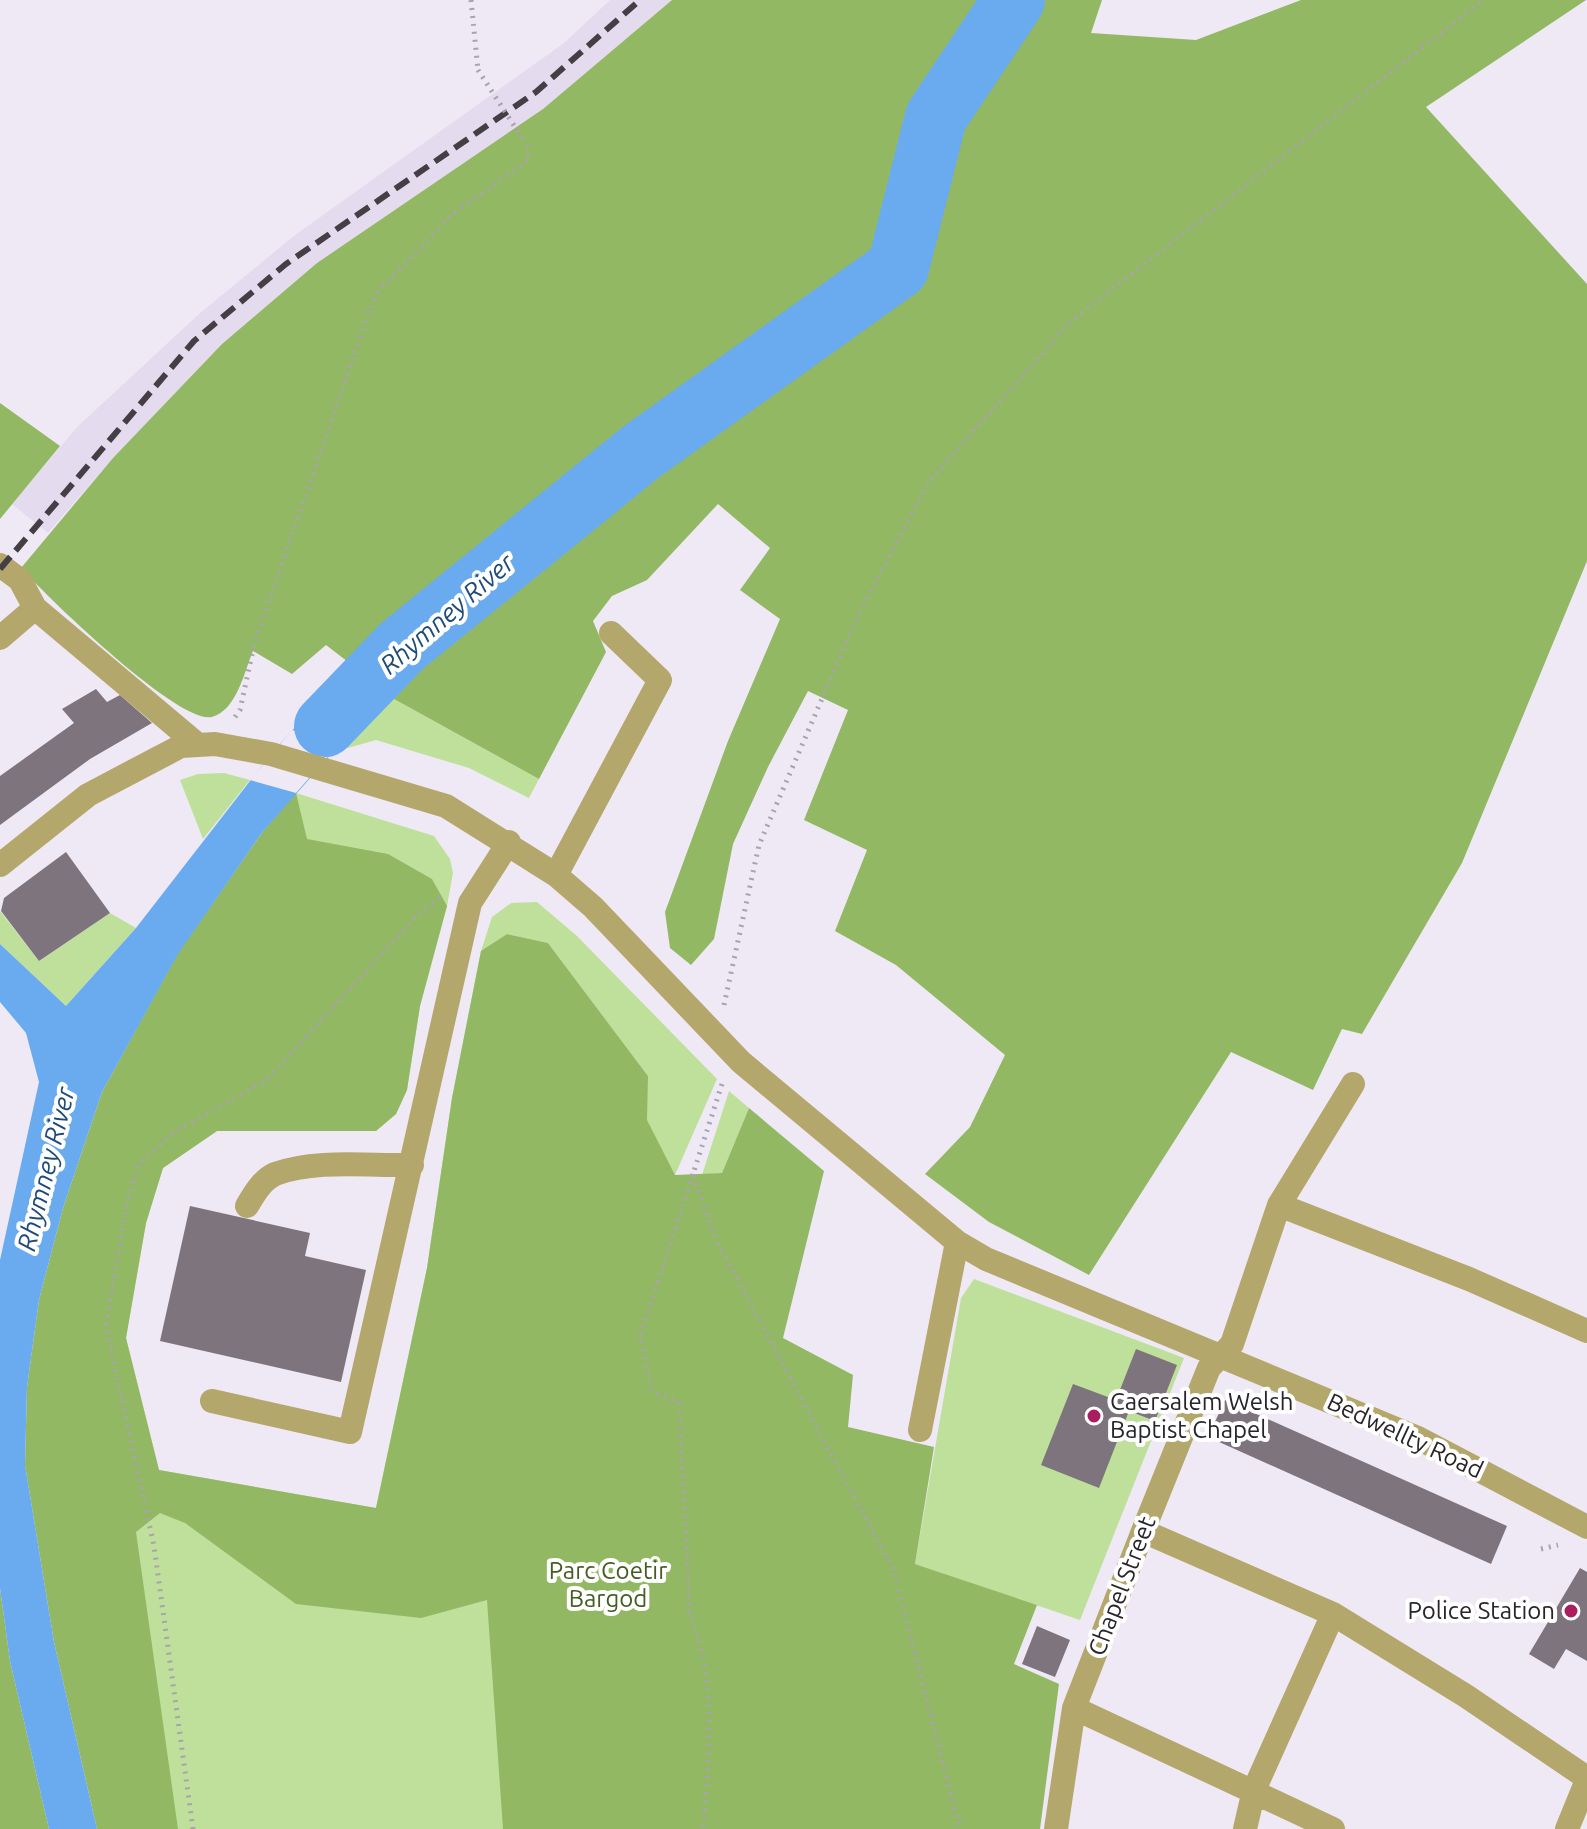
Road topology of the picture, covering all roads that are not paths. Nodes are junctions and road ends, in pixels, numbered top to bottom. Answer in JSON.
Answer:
{"nodes":[{"id":1,"x":0,"y":565,"type":"edge"},
{"id":2,"x":35,"y":608,"type":"junction"},
{"id":3,"x":611,"y":633,"type":"dead end"},
{"id":4,"x":0,"y":638,"type":"edge"},
{"id":5,"x":207,"y":745,"type":"junction"},
{"id":6,"x":509,"y":842,"type":"junction"},
{"id":7,"x":0,"y":865,"type":"edge"},
{"id":8,"x":556,"y":875,"type":"junction"},
{"id":9,"x":1353,"y":1084,"type":"dead end"},
{"id":10,"x":412,"y":1165,"type":"junction"},
{"id":11,"x":1279,"y":1205,"type":"junction"},
{"id":12,"x":247,"y":1206,"type":"dead end"},
{"id":13,"x":957,"y":1242,"type":"junction"},
{"id":14,"x":1587,"y":1331,"type":"edge"},
{"id":15,"x":1219,"y":1353,"type":"junction"},
{"id":16,"x":212,"y":1401,"type":"dead end"},
{"id":17,"x":920,"y":1430,"type":"dead end"},
{"id":18,"x":1587,"y":1527,"type":"edge"},
{"id":19,"x":1143,"y":1531,"type":"junction"},
{"id":20,"x":1333,"y":1614,"type":"junction"},
{"id":21,"x":1074,"y":1708,"type":"junction"},
{"id":22,"x":1587,"y":1779,"type":"edge"},
{"id":23,"x":1254,"y":1790,"type":"junction"},
{"id":24,"x":1056,"y":1829,"type":"edge"},
{"id":25,"x":1245,"y":1829,"type":"edge"},
{"id":26,"x":1333,"y":1829,"type":"edge"},
{"id":27,"x":1567,"y":1829,"type":"edge"}],
"edges":[{"from":1,"to":2,"type":"street"},
{"from":2,"to":4,"type":"street"},
{"from":2,"to":5,"type":"street"},
{"from":3,"to":8,"type":"street"},
{"from":5,"to":6,"type":"street","name":"Bedwellty Road"},
{"from":5,"to":7,"type":"street"},
{"from":6,"to":8,"type":"street","name":"Bedwellty Road"},
{"from":6,"to":10,"type":"street"},
{"from":8,"to":13,"type":"street","name":"Bedwellty Road"},
{"from":9,"to":11,"type":"street","name":"Chapel Street"},
{"from":10,"to":12,"type":"street"},
{"from":10,"to":16,"type":"street"},
{"from":11,"to":14,"type":"street"},
{"from":11,"to":15,"type":"street","name":"Chapel Street"},
{"from":13,"to":15,"type":"street","name":"Bedwellty Road"},
{"from":13,"to":17,"type":"street"},
{"from":15,"to":18,"type":"street","name":"Bedwellty Road"},
{"from":15,"to":19,"type":"street","name":"Chapel Street"},
{"from":19,"to":20,"type":"street"},
{"from":19,"to":21,"type":"street","name":"Chapel Street"},
{"from":20,"to":22,"type":"street"},
{"from":20,"to":23,"type":"street"},
{"from":21,"to":23,"type":"street"},
{"from":21,"to":24,"type":"street","name":"Chapel Street"},
{"from":22,"to":27,"type":"street"},
{"from":23,"to":25,"type":"street"},
{"from":23,"to":26,"type":"street"}]}
